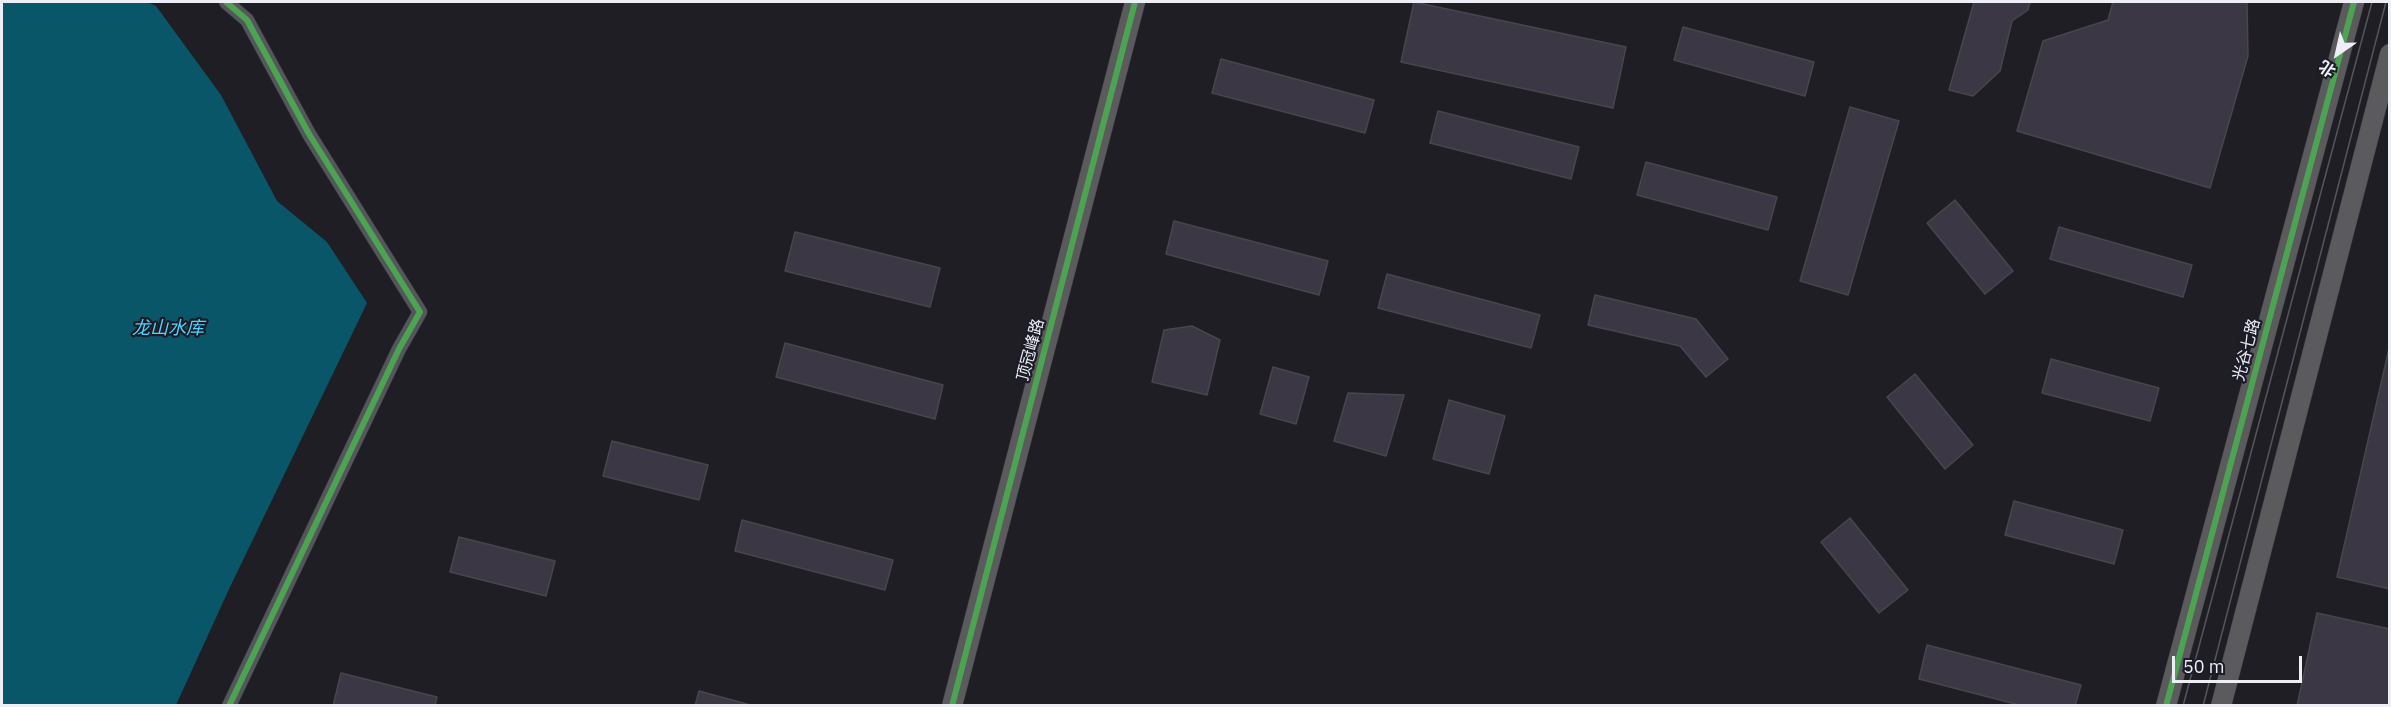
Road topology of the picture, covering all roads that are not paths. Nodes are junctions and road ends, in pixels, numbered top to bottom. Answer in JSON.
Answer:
{"nodes":[{"id":1,"x":226,"y":2,"type":"edge"},
{"id":2,"x":1135,"y":2,"type":"edge"},
{"id":3,"x":2354,"y":2,"type":"edge"},
{"id":4,"x":2390,"y":54,"type":"edge"},
{"id":5,"x":229,"y":705,"type":"edge"},
{"id":6,"x":952,"y":705,"type":"edge"},
{"id":7,"x":2166,"y":705,"type":"edge"},
{"id":8,"x":2221,"y":705,"type":"edge"}],
"edges":[{"from":1,"to":5,"type":"street"},
{"from":2,"to":6,"type":"street","name":"顶冠峰路"},
{"from":3,"to":7,"type":"street","name":"光谷七路"},
{"from":4,"to":8,"type":"street"}]}
